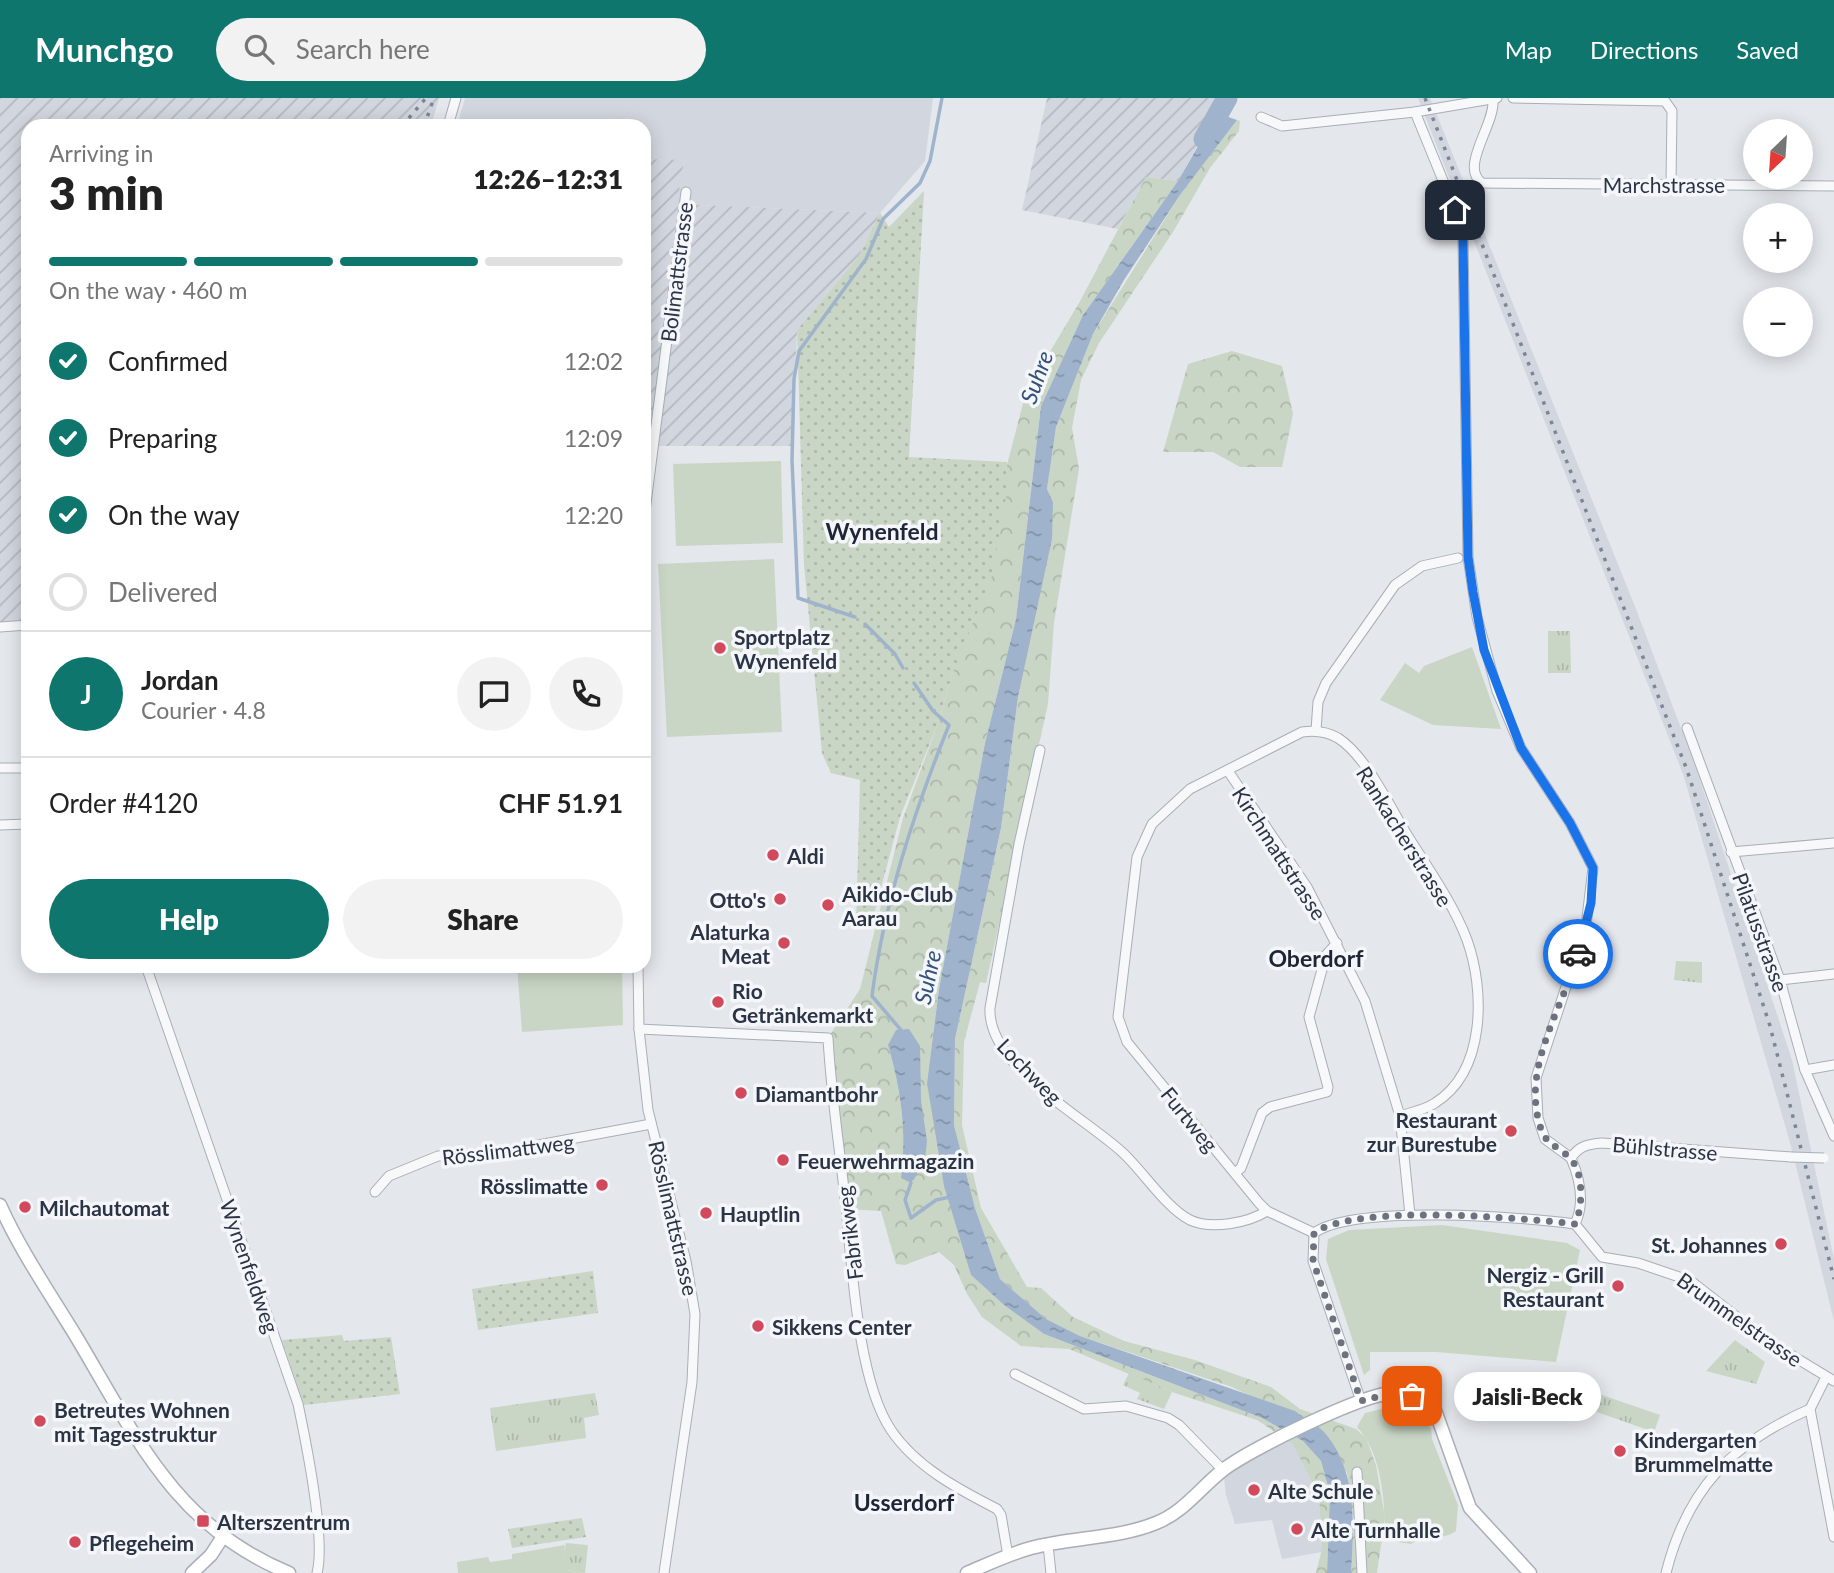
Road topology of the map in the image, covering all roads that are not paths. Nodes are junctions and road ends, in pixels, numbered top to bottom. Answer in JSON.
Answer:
{"nodes":[{"id":1,"x":456,"y":98,"type":"edge"},
{"id":2,"x":1513,"y":98,"type":"edge"},
{"id":3,"x":1495,"y":99,"type":"edge"},
{"id":4,"x":1415,"y":112,"type":"junction"},
{"id":5,"x":1261,"y":117,"type":"dead end"},
{"id":6,"x":449,"y":119,"type":"edge"},
{"id":7,"x":1671,"y":184,"type":"junction"},
{"id":8,"x":1834,"y":186,"type":"edge"},
{"id":9,"x":686,"y":192,"type":"dead end"},
{"id":10,"x":651,"y":464,"type":"edge"},
{"id":11,"x":1458,"y":558,"type":"dead end"},
{"id":12,"x":21,"y":626,"type":"edge"},
{"id":13,"x":0,"y":627,"type":"edge"},
{"id":14,"x":1687,"y":728,"type":"dead end"},
{"id":15,"x":1316,"y":730,"type":"junction"},
{"id":16,"x":1040,"y":750,"type":"dead end"},
{"id":17,"x":0,"y":768,"type":"edge"},
{"id":18,"x":21,"y":768,"type":"edge"},
{"id":19,"x":1228,"y":771,"type":"junction"},
{"id":20,"x":21,"y":824,"type":"edge"},
{"id":21,"x":0,"y":825,"type":"edge"},
{"id":22,"x":1834,"y":843,"type":"edge"},
{"id":23,"x":1731,"y":852,"type":"junction"},
{"id":24,"x":1337,"y":943,"type":"junction"},
{"id":25,"x":148,"y":973,"type":"edge"},
{"id":26,"x":638,"y":973,"type":"edge"},
{"id":27,"x":1834,"y":974,"type":"edge"},
{"id":28,"x":1780,"y":980,"type":"junction"},
{"id":29,"x":639,"y":1029,"type":"junction"},
{"id":30,"x":1834,"y":1065,"type":"edge"},
{"id":31,"x":1805,"y":1070,"type":"junction"},
{"id":32,"x":1400,"y":1116,"type":"junction"},
{"id":33,"x":651,"y":1124,"type":"junction"},
{"id":34,"x":1834,"y":1136,"type":"edge"},
{"id":35,"x":1571,"y":1158,"type":"junction"},
{"id":36,"x":1829,"y":1158,"type":"edge"},
{"id":37,"x":1235,"y":1173,"type":"junction"},
{"id":38,"x":375,"y":1192,"type":"dead end"},
{"id":39,"x":0,"y":1205,"type":"edge"},
{"id":40,"x":1267,"y":1212,"type":"junction"},
{"id":41,"x":1410,"y":1215,"type":"junction"},
{"id":42,"x":4,"y":1222,"type":"edge"},
{"id":43,"x":1575,"y":1224,"type":"junction"},
{"id":44,"x":1314,"y":1233,"type":"junction"},
{"id":45,"x":1015,"y":1374,"type":"dead end"},
{"id":46,"x":1830,"y":1379,"type":"edge"},
{"id":47,"x":1361,"y":1401,"type":"junction"},
{"id":48,"x":1810,"y":1409,"type":"junction"},
{"id":49,"x":1223,"y":1470,"type":"junction"},
{"id":50,"x":1357,"y":1472,"type":"dead end"},
{"id":51,"x":1834,"y":1537,"type":"edge"},
{"id":52,"x":222,"y":1538,"type":"junction"},
{"id":53,"x":1048,"y":1545,"type":"junction"},
{"id":54,"x":1008,"y":1556,"type":"junction"},
{"id":55,"x":192,"y":1573,"type":"edge"},
{"id":56,"x":289,"y":1573,"type":"edge"},
{"id":57,"x":317,"y":1573,"type":"edge"},
{"id":58,"x":664,"y":1573,"type":"edge"},
{"id":59,"x":967,"y":1573,"type":"edge"},
{"id":60,"x":1051,"y":1573,"type":"edge"},
{"id":61,"x":1362,"y":1573,"type":"edge"},
{"id":62,"x":1530,"y":1573,"type":"edge"},
{"id":63,"x":1666,"y":1573,"type":"edge"}],
"edges":[{"from":1,"to":6,"type":"street"},
{"from":2,"to":7,"type":"street"},
{"from":3,"to":4,"type":"street"},
{"from":3,"to":7,"type":"street","name":"Marchstrasse"},
{"from":4,"to":5,"type":"street"},
{"from":4,"to":35,"type":"street"},
{"from":7,"to":8,"type":"street","name":"Marchstrasse"},
{"from":9,"to":10,"type":"street","name":"Bolimattstrasse"},
{"from":11,"to":15,"type":"street"},
{"from":12,"to":13,"type":"street"},
{"from":14,"to":23,"type":"street","name":"Pilatusstrasse"},
{"from":15,"to":19,"type":"street"},
{"from":15,"to":32,"type":"street","name":"Rankacherstrasse"},
{"from":16,"to":40,"type":"street","name":"Lochweg"},
{"from":17,"to":18,"type":"street"},
{"from":19,"to":24,"type":"street","name":"Kirchmattstrasse"},
{"from":19,"to":37,"type":"street","name":"Furtweg"},
{"from":20,"to":21,"type":"street"},
{"from":22,"to":23,"type":"street"},
{"from":23,"to":28,"type":"street","name":"Pilatusstrasse"},
{"from":24,"to":32,"type":"street","name":"Kirchmattstrasse"},
{"from":24,"to":37,"type":"street","name":"Furtweg"},
{"from":25,"to":57,"type":"street","name":"Wynenfeldweg"},
{"from":26,"to":29,"type":"street","name":"Rösslimattstrasse"},
{"from":27,"to":28,"type":"street"},
{"from":28,"to":31,"type":"street","name":"Pilatusstrasse"},
{"from":29,"to":33,"type":"street","name":"Rösslimattstrasse"},
{"from":29,"to":54,"type":"street","name":"Fabrikweg"},
{"from":30,"to":31,"type":"street"},
{"from":31,"to":34,"type":"street","name":"Pilatusstrasse"},
{"from":32,"to":41,"type":"street","name":"Kirchmattstrasse"},
{"from":33,"to":38,"type":"street","name":"Rösslimattweg"},
{"from":33,"to":58,"type":"street","name":"Rösslimattstrasse"},
{"from":35,"to":36,"type":"street","name":"Bühlstrasse","bridge":true},
{"from":35,"to":43,"type":"street"},
{"from":37,"to":40,"type":"street","name":"Furtweg"},
{"from":39,"to":42,"type":"main road"},
{"from":40,"to":44,"type":"street","name":"Furtweg"},
{"from":41,"to":43,"type":"street"},
{"from":41,"to":44,"type":"street"},
{"from":42,"to":52,"type":"main road"},
{"from":43,"to":46,"type":"street","name":"Brummelstrasse"},
{"from":44,"to":47,"type":"street"},
{"from":45,"to":49,"type":"street"},
{"from":46,"to":48,"type":"street"},
{"from":47,"to":49,"type":"main road"},
{"from":47,"to":62,"type":"main road"},
{"from":48,"to":51,"type":"street"},
{"from":48,"to":63,"type":"street"},
{"from":49,"to":53,"type":"main road"},
{"from":50,"to":61,"type":"street"},
{"from":52,"to":55,"type":"main road"},
{"from":52,"to":56,"type":"main road"},
{"from":53,"to":54,"type":"main road"},
{"from":53,"to":60,"type":"street"},
{"from":54,"to":59,"type":"main road"}]}
